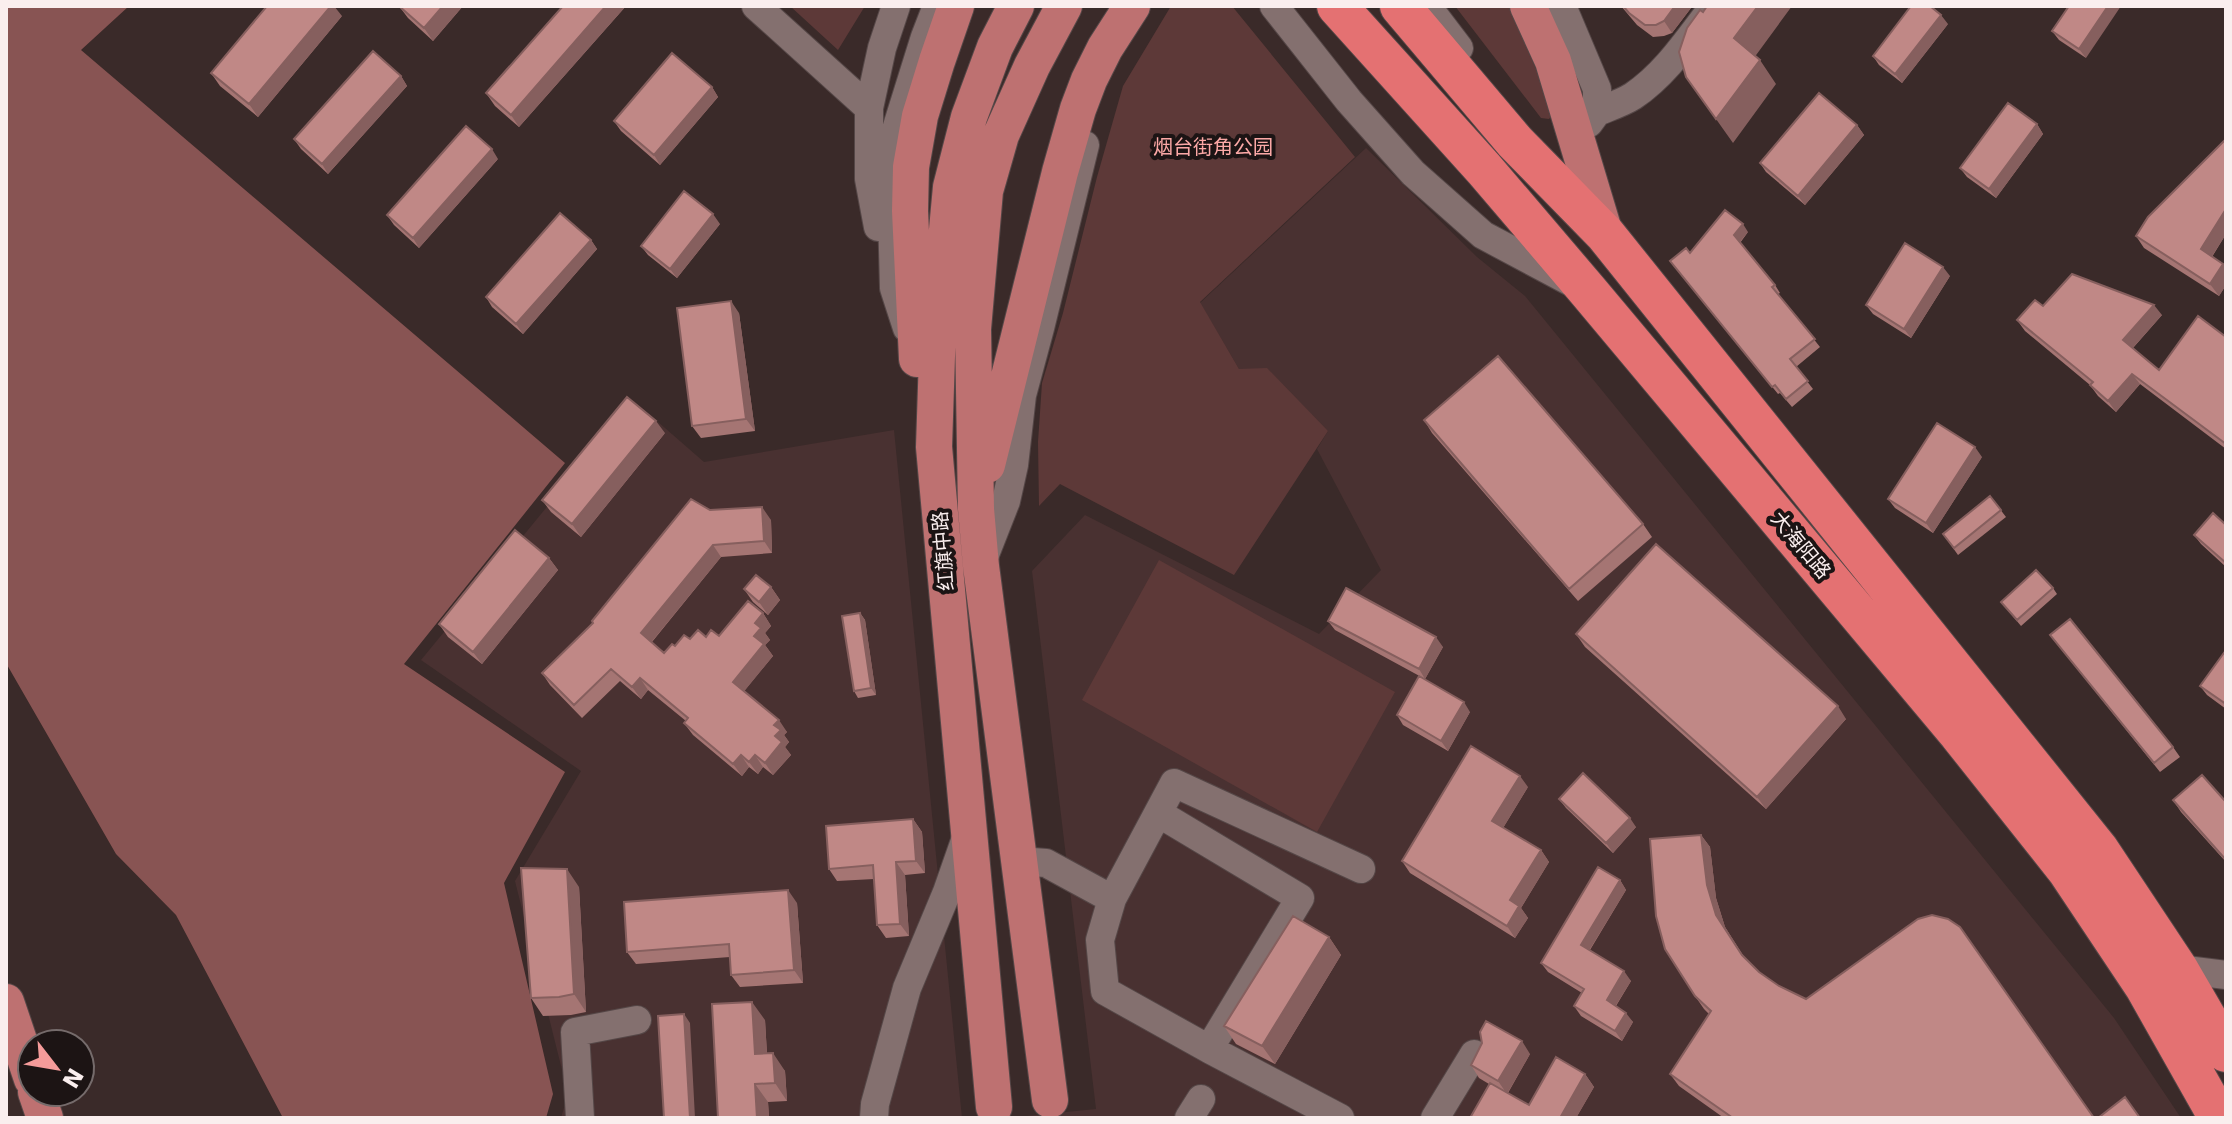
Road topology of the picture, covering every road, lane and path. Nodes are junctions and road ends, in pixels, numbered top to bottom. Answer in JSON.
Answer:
{"nodes":[{"id":1,"x":756,"y":6,"type":"edge"},
{"id":2,"x":896,"y":6,"type":"edge"},
{"id":3,"x":937,"y":6,"type":"edge"},
{"id":4,"x":956,"y":6,"type":"edge"},
{"id":5,"x":1016,"y":6,"type":"edge"},
{"id":6,"x":1064,"y":6,"type":"edge"},
{"id":7,"x":1132,"y":6,"type":"edge"},
{"id":8,"x":1149,"y":6,"type":"edge"},
{"id":9,"x":1274,"y":6,"type":"edge"},
{"id":10,"x":1337,"y":6,"type":"edge"},
{"id":11,"x":1400,"y":6,"type":"edge"},
{"id":12,"x":1427,"y":6,"type":"edge"},
{"id":13,"x":1528,"y":6,"type":"edge"},
{"id":14,"x":1562,"y":6,"type":"edge"},
{"id":15,"x":1714,"y":6,"type":"edge"},
{"id":16,"x":869,"y":108,"type":"junction"},
{"id":17,"x":1587,"y":125,"type":"junction"},
{"id":18,"x":968,"y":189,"type":"junction"},
{"id":19,"x":1599,"y":218,"type":"junction"},
{"id":20,"x":893,"y":256,"type":"junction"},
{"id":21,"x":1588,"y":291,"type":"junction"},
{"id":22,"x":917,"y":359,"type":"junction"},
{"id":23,"x":934,"y":447,"type":"junction"},
{"id":24,"x":976,"y":509,"type":"junction"},
{"id":25,"x":981,"y":566,"type":"junction"},
{"id":26,"x":1158,"y":813,"type":"junction"},
{"id":27,"x":968,"y":830,"type":"junction"},
{"id":28,"x":1019,"y":861,"type":"junction"},
{"id":29,"x":1361,"y":869,"type":"dead end"},
{"id":30,"x":1112,"y":899,"type":"junction"},
{"id":31,"x":2226,"y":975,"type":"edge"},
{"id":32,"x":2161,"y":978,"type":"junction"},
{"id":33,"x":6,"y":1002,"type":"edge"},
{"id":34,"x":637,"y":1020,"type":"dead end"},
{"id":35,"x":16,"y":1032,"type":"edge"},
{"id":36,"x":1209,"y":1049,"type":"junction"},
{"id":37,"x":2226,"y":1052,"type":"edge"},
{"id":38,"x":1474,"y":1054,"type":"edge"},
{"id":39,"x":1050,"y":1100,"type":"dead end"},
{"id":40,"x":994,"y":1107,"type":"dead end"},
{"id":41,"x":580,"y":1118,"type":"edge"},
{"id":42,"x":874,"y":1118,"type":"edge"},
{"id":43,"x":1340,"y":1118,"type":"edge"},
{"id":44,"x":1435,"y":1118,"type":"edge"},
{"id":45,"x":2219,"y":1118,"type":"edge"}],
"edges":[{"from":1,"to":16,"type":"street"},
{"from":2,"to":16,"type":"street"},
{"from":3,"to":20,"type":"street"},
{"from":4,"to":22,"type":"main road"},
{"from":5,"to":18,"type":"main road","name":"红旗中路"},
{"from":6,"to":18,"type":"main road","name":"红旗中路"},
{"from":7,"to":24,"type":"main road"},
{"from":8,"to":25,"type":"street"},
{"from":9,"to":21,"type":"street"},
{"from":10,"to":21,"type":"highway","name":"大海阳路"},
{"from":11,"to":19,"type":"highway","name":"大海阳路"},
{"from":12,"to":19,"type":"street"},
{"from":13,"to":17,"type":"main road"},
{"from":14,"to":17,"type":"street"},
{"from":15,"to":17,"type":"street"},
{"from":16,"to":20,"type":"street"},
{"from":17,"to":19,"type":"main road"},
{"from":18,"to":23,"type":"main road","name":"红旗中路"},
{"from":18,"to":24,"type":"main road","name":"红旗中路"},
{"from":19,"to":32,"type":"highway","name":"大海阳路"},
{"from":20,"to":22,"type":"street"},
{"from":21,"to":32,"type":"highway","name":"大海阳路"},
{"from":22,"to":23,"type":"main road"},
{"from":23,"to":27,"type":"main road","name":"红旗中路"},
{"from":24,"to":25,"type":"main road","name":"红旗中路"},
{"from":25,"to":28,"type":"main road","name":"红旗中路"},
{"from":26,"to":29,"type":"street"},
{"from":26,"to":30,"type":"street"},
{"from":26,"to":36,"type":"street"},
{"from":27,"to":40,"type":"main road","name":"红旗中路"},
{"from":27,"to":42,"type":"street"},
{"from":28,"to":30,"type":"street"},
{"from":28,"to":39,"type":"main road","name":"红旗中路"},
{"from":30,"to":36,"type":"street"},
{"from":31,"to":32,"type":"street"},
{"from":32,"to":37,"type":"highway","name":"大海阳路"},
{"from":32,"to":45,"type":"highway","name":"大海阳路"},
{"from":33,"to":35,"type":"main road"},
{"from":34,"to":41,"type":"street"},
{"from":36,"to":43,"type":"street"},
{"from":38,"to":44,"type":"street"}]}
